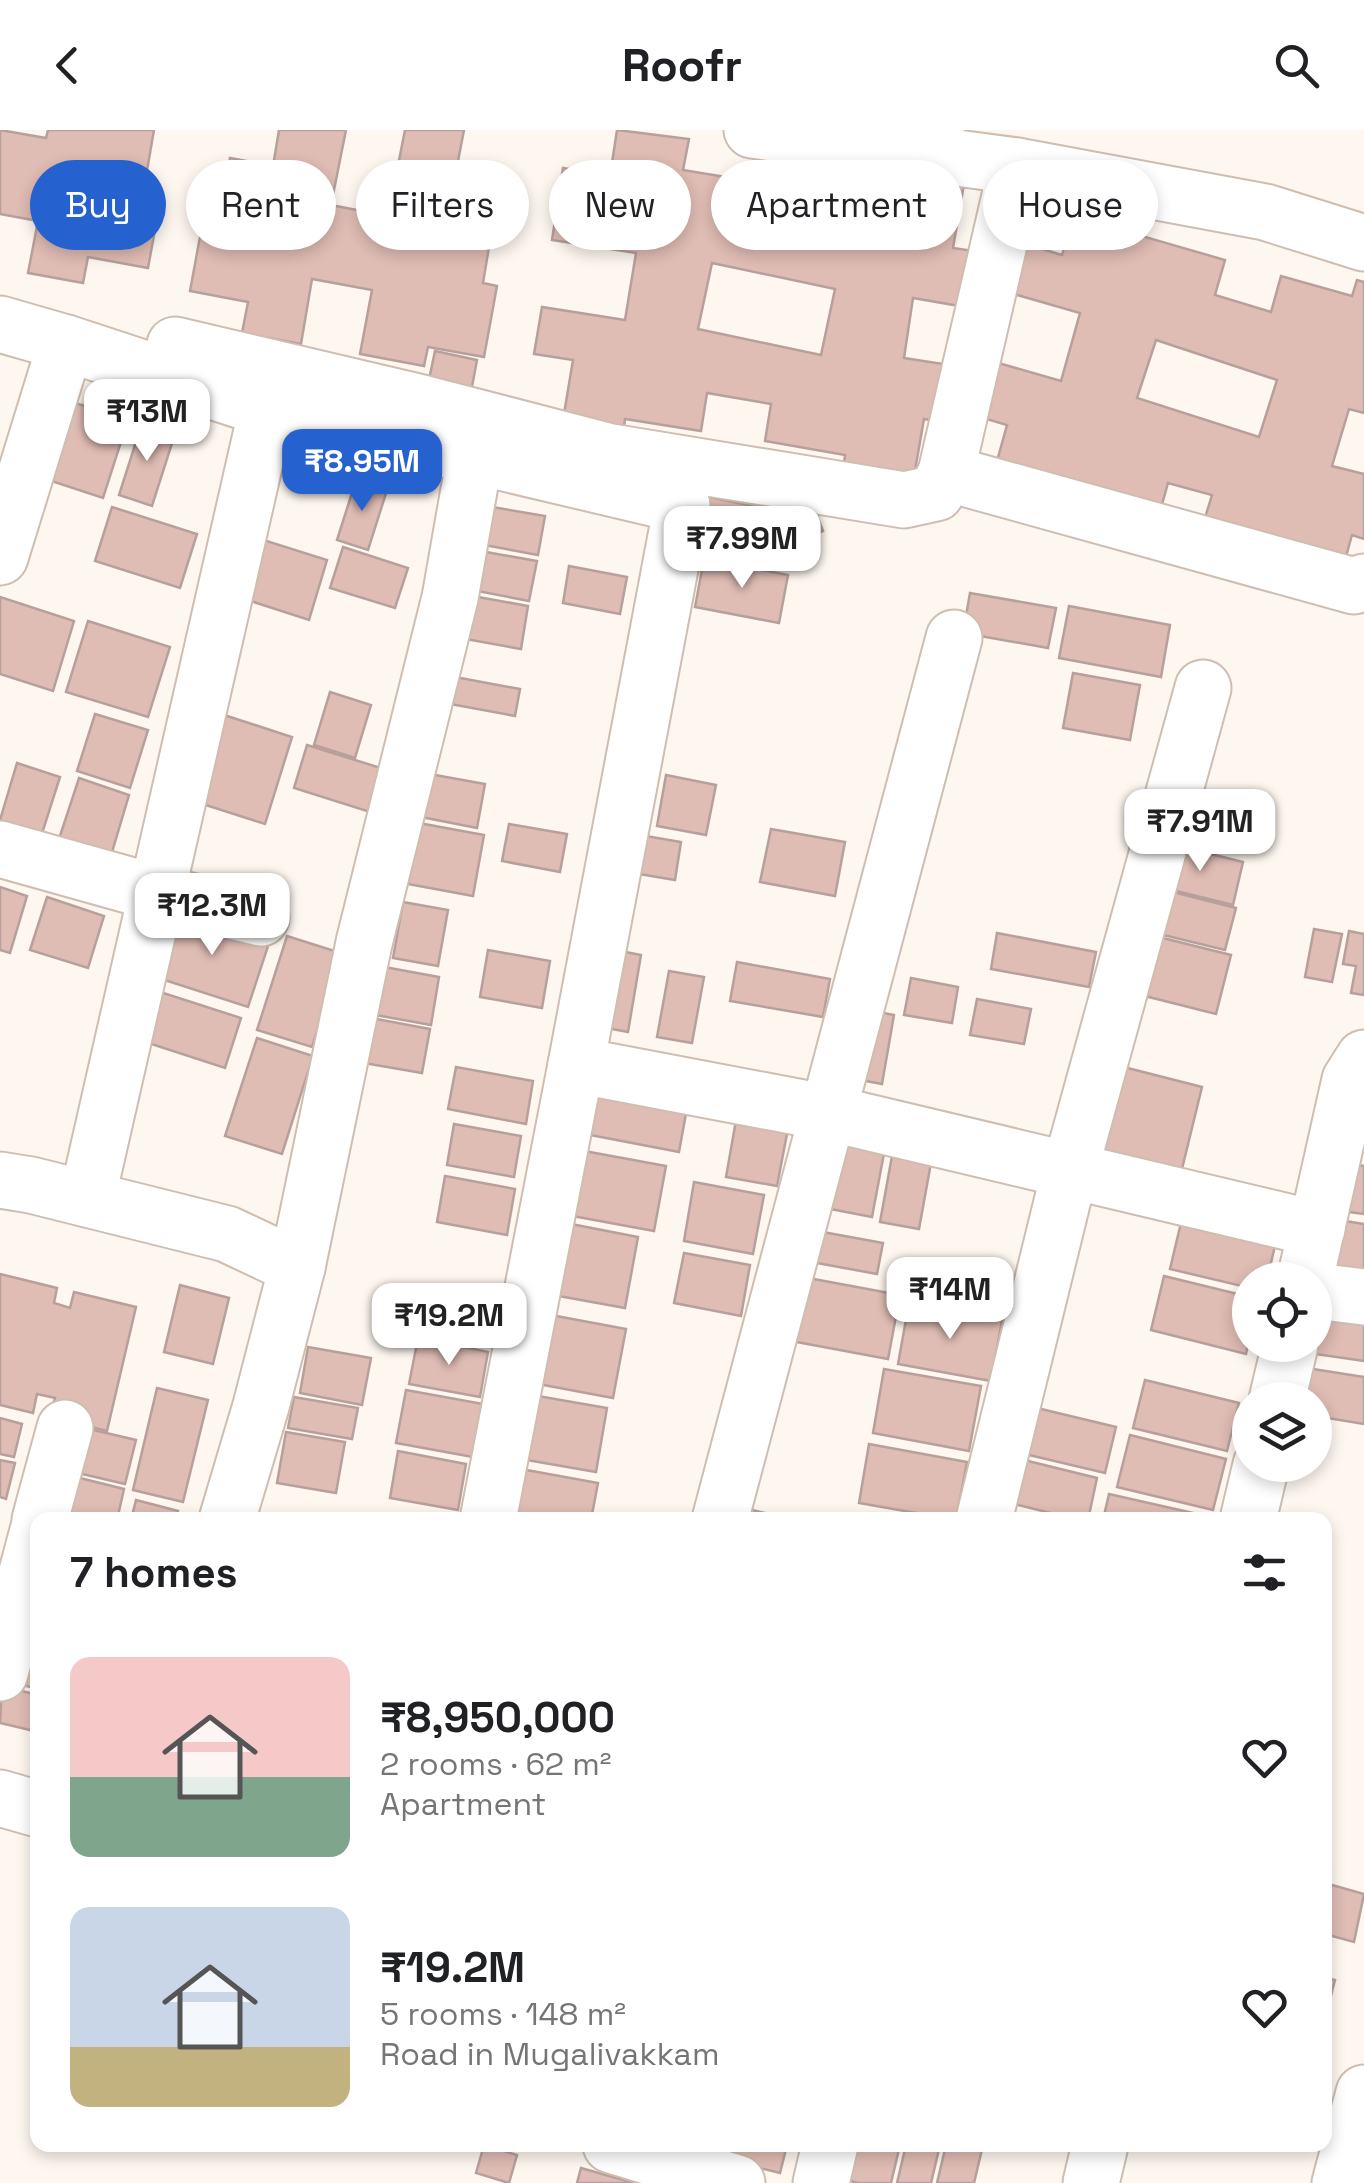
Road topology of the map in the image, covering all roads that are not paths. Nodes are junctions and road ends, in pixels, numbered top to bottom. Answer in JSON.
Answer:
{"nodes":[{"id":1,"x":752,"y":130,"type":"edge"},
{"id":2,"x":935,"y":142,"type":"edge"},
{"id":3,"x":996,"y":160,"type":"edge"},
{"id":4,"x":1158,"y":192,"type":"edge"},
{"id":5,"x":1364,"y":243,"type":"edge"},
{"id":6,"x":998,"y":250,"type":"edge"},
{"id":7,"x":0,"y":297,"type":"edge"},
{"id":8,"x":0,"y":324,"type":"edge"},
{"id":9,"x":66,"y":342,"type":"junction"},
{"id":10,"x":267,"y":409,"type":"junction"},
{"id":11,"x":475,"y":456,"type":"junction"},
{"id":12,"x":946,"y":473,"type":"junction"},
{"id":13,"x":0,"y":556,"type":"edge"},
{"id":14,"x":1364,"y":582,"type":"edge"},
{"id":15,"x":954,"y":638,"type":"dead end"},
{"id":16,"x":1203,"y":688,"type":"dead end"},
{"id":17,"x":0,"y":849,"type":"edge"},
{"id":18,"x":157,"y":893,"type":"junction"},
{"id":19,"x":261,"y":918,"type":"dead end"},
{"id":20,"x":1364,"y":1058,"type":"edge"},
{"id":21,"x":576,"y":1065,"type":"junction"},
{"id":22,"x":829,"y":1113,"type":"junction"},
{"id":23,"x":1070,"y":1170,"type":"junction"},
{"id":24,"x":0,"y":1180,"type":"edge"},
{"id":25,"x":87,"y":1199,"type":"junction"},
{"id":26,"x":1311,"y":1255,"type":"edge"},
{"id":27,"x":297,"y":1267,"type":"junction"},
{"id":28,"x":1332,"y":1293,"type":"edge"},
{"id":29,"x":1364,"y":1297,"type":"edge"},
{"id":30,"x":65,"y":1428,"type":"dead end"},
{"id":31,"x":1257,"y":1482,"type":"edge"},
{"id":32,"x":42,"y":1512,"type":"edge"},
{"id":33,"x":229,"y":1512,"type":"edge"},
{"id":34,"x":490,"y":1512,"type":"edge"},
{"id":35,"x":722,"y":1512,"type":"edge"},
{"id":36,"x":986,"y":1512,"type":"edge"},
{"id":37,"x":1250,"y":1512,"type":"edge"},
{"id":38,"x":30,"y":1561,"type":"edge"},
{"id":39,"x":0,"y":1673,"type":"edge"},
{"id":40,"x":0,"y":1798,"type":"edge"},
{"id":41,"x":30,"y":1806,"type":"edge"},
{"id":42,"x":1364,"y":2094,"type":"edge"},
{"id":43,"x":634,"y":2152,"type":"edge"},
{"id":44,"x":828,"y":2152,"type":"edge"},
{"id":45,"x":1098,"y":2152,"type":"edge"},
{"id":46,"x":737,"y":2183,"type":"edge"},
{"id":47,"x":821,"y":2183,"type":"edge"},
{"id":48,"x":1091,"y":2183,"type":"edge"},
{"id":49,"x":1340,"y":2183,"type":"edge"}],
"edges":[{"from":1,"to":2,"type":"street"},
{"from":2,"to":3,"type":"street"},
{"from":4,"to":5,"type":"street"},
{"from":6,"to":12,"type":"street"},
{"from":7,"to":12,"type":"street"},
{"from":8,"to":9,"type":"street"},
{"from":9,"to":10,"type":"street"},
{"from":9,"to":13,"type":"street"},
{"from":10,"to":11,"type":"street"},
{"from":10,"to":18,"type":"street"},
{"from":11,"to":21,"type":"street"},
{"from":11,"to":27,"type":"street"},
{"from":12,"to":14,"type":"street"},
{"from":15,"to":22,"type":"street"},
{"from":16,"to":23,"type":"street"},
{"from":17,"to":18,"type":"street"},
{"from":18,"to":19,"type":"street"},
{"from":18,"to":25,"type":"street"},
{"from":20,"to":26,"type":"street"},
{"from":21,"to":22,"type":"street"},
{"from":21,"to":34,"type":"street"},
{"from":22,"to":23,"type":"street"},
{"from":22,"to":35,"type":"street"},
{"from":23,"to":26,"type":"street"},
{"from":23,"to":36,"type":"street"},
{"from":24,"to":25,"type":"street"},
{"from":25,"to":27,"type":"street"},
{"from":27,"to":33,"type":"street"},
{"from":28,"to":29,"type":"street"},
{"from":30,"to":32,"type":"street"},
{"from":31,"to":37,"type":"street"},
{"from":38,"to":39,"type":"street"},
{"from":40,"to":41,"type":"street"},
{"from":42,"to":49,"type":"street"},
{"from":43,"to":46,"type":"street"},
{"from":44,"to":47,"type":"street"},
{"from":45,"to":48,"type":"street"}]}
